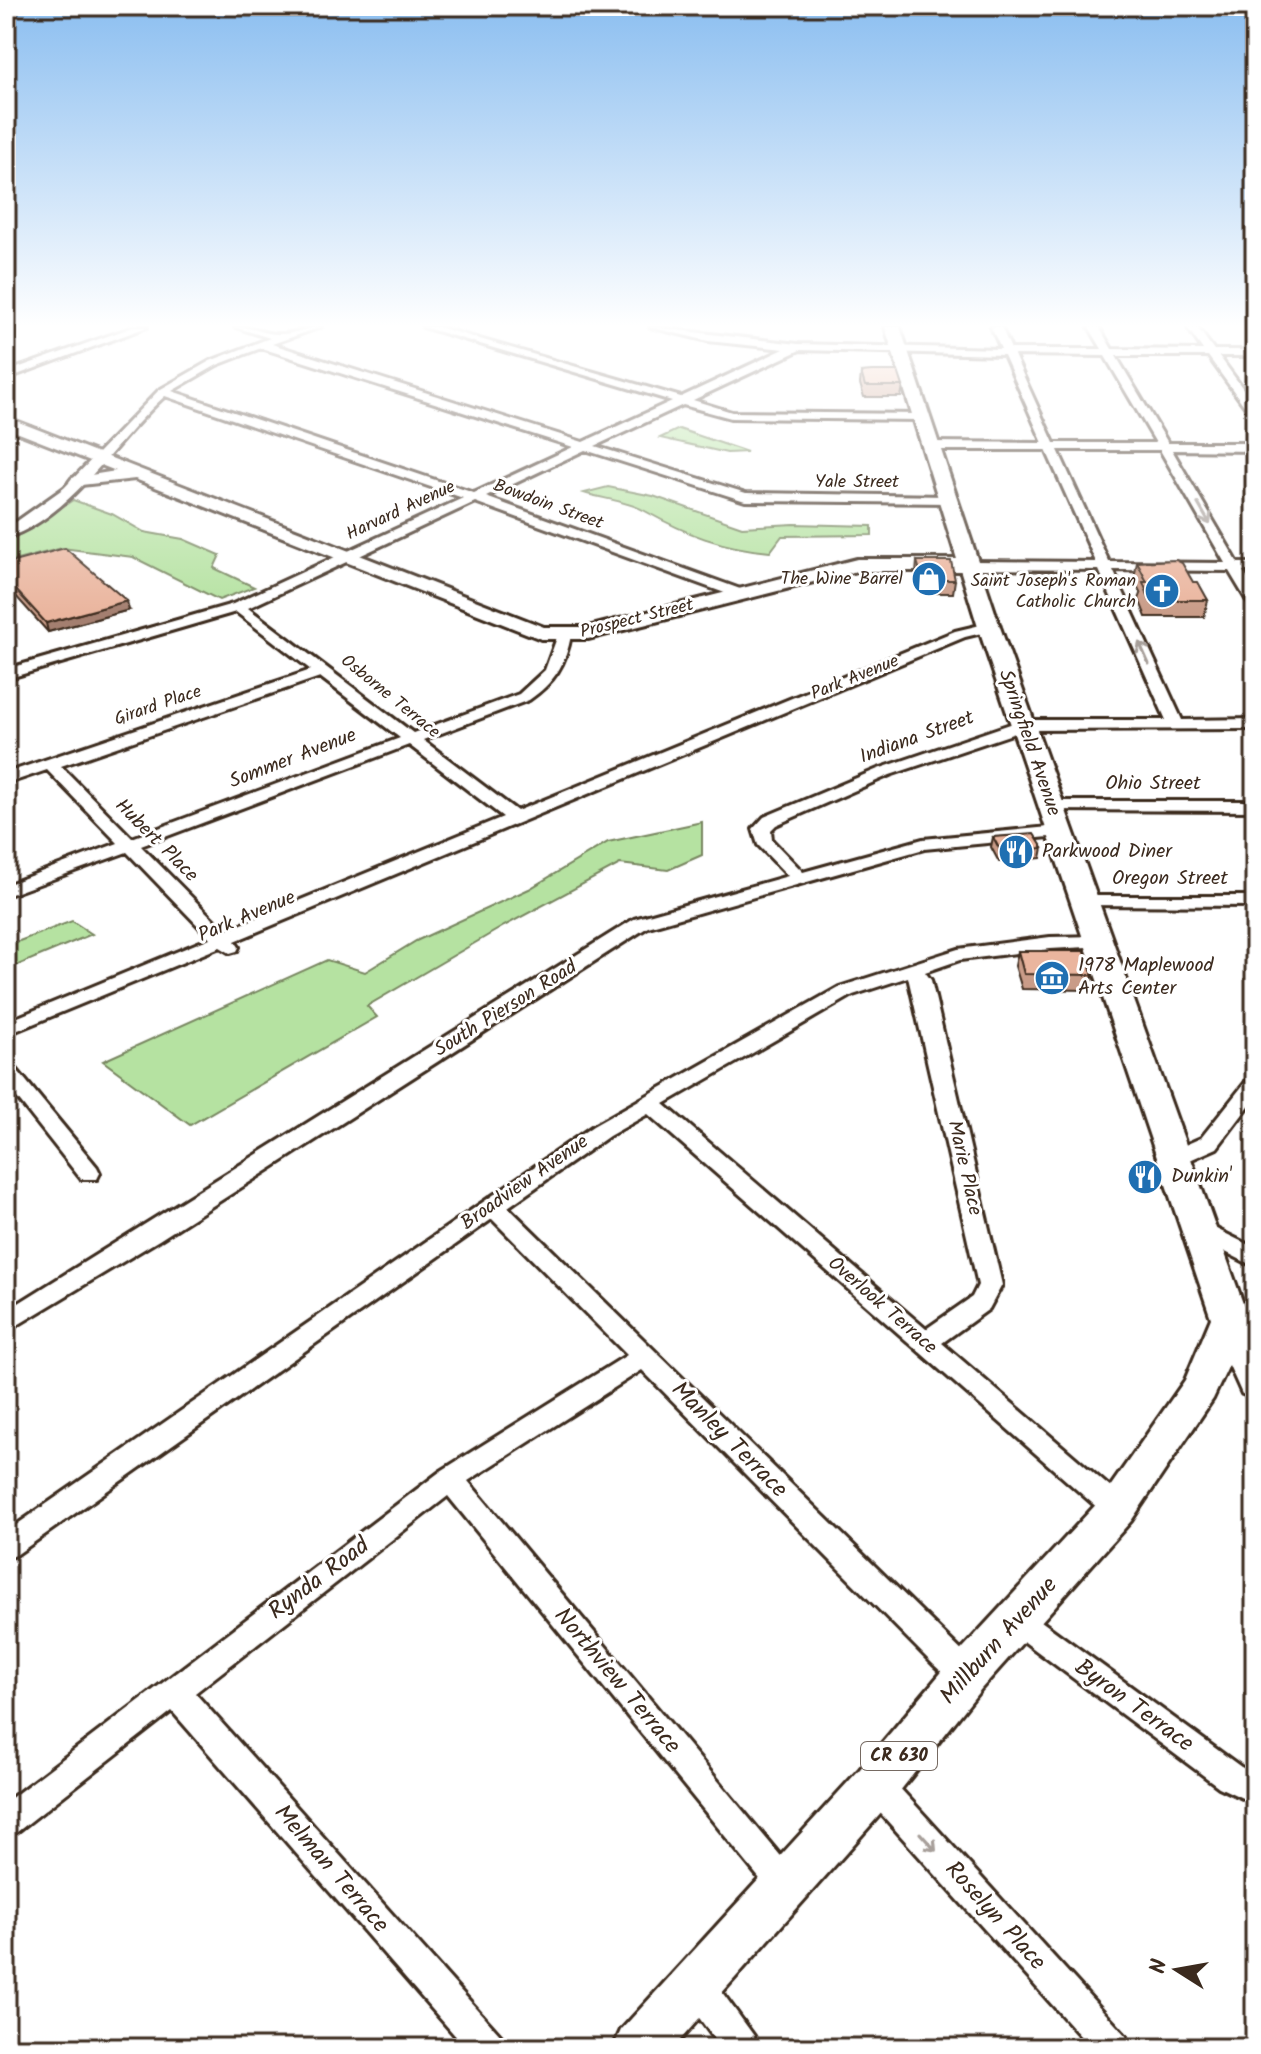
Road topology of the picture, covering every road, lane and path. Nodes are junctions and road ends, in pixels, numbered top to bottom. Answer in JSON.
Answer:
{"nodes":[{"id":1,"x":7,"y":423,"type":"edge"},
{"id":2,"x":134,"y":423,"type":"edge"},
{"id":3,"x":254,"y":423,"type":"edge"},
{"id":4,"x":510,"y":423,"type":"edge"},
{"id":5,"x":632,"y":423,"type":"edge"},
{"id":6,"x":923,"y":423,"type":"edge"},
{"id":7,"x":1040,"y":423,"type":"edge"},
{"id":8,"x":1150,"y":423,"type":"edge"},
{"id":9,"x":583,"y":446,"type":"junction"},
{"id":10,"x":930,"y":446,"type":"junction"},
{"id":11,"x":1050,"y":446,"type":"junction"},
{"id":12,"x":1164,"y":447,"type":"junction"},
{"id":13,"x":1255,"y":447,"type":"edge"},
{"id":14,"x":99,"y":461,"type":"junction"},
{"id":15,"x":141,"y":477,"type":"junction"},
{"id":16,"x":78,"y":482,"type":"junction"},
{"id":17,"x":473,"y":497,"type":"junction"},
{"id":18,"x":947,"y":500,"type":"junction"},
{"id":19,"x":6,"y":534,"type":"edge"},
{"id":20,"x":346,"y":556,"type":"junction"},
{"id":21,"x":971,"y":565,"type":"junction"},
{"id":22,"x":1104,"y":566,"type":"junction"},
{"id":23,"x":1234,"y":566,"type":"junction"},
{"id":24,"x":1255,"y":567,"type":"edge"},
{"id":25,"x":738,"y":593,"type":"junction"},
{"id":26,"x":1255,"y":603,"type":"edge"},
{"id":27,"x":238,"y":607,"type":"junction"},
{"id":28,"x":989,"y":627,"type":"junction"},
{"id":29,"x":564,"y":635,"type":"junction"},
{"id":30,"x":324,"y":670,"type":"junction"},
{"id":31,"x":6,"y":674,"type":"edge"},
{"id":32,"x":1176,"y":724,"type":"junction"},
{"id":33,"x":1255,"y":724,"type":"edge"},
{"id":34,"x":1022,"y":725,"type":"junction"},
{"id":35,"x":409,"y":739,"type":"junction"},
{"id":36,"x":51,"y":765,"type":"junction"},
{"id":37,"x":6,"y":779,"type":"edge"},
{"id":38,"x":1051,"y":806,"type":"junction"},
{"id":39,"x":1255,"y":806,"type":"edge"},
{"id":40,"x":508,"y":822,"type":"junction"},
{"id":41,"x":1060,"y":831,"type":"junction"},
{"id":42,"x":128,"y":845,"type":"junction"},
{"id":43,"x":798,"y":877,"type":"junction"},
{"id":44,"x":6,"y":891,"type":"edge"},
{"id":45,"x":1085,"y":901,"type":"junction"},
{"id":46,"x":1255,"y":901,"type":"edge"},
{"id":47,"x":1099,"y":942,"type":"junction"},
{"id":48,"x":227,"y":943,"type":"junction"},
{"id":49,"x":911,"y":968,"type":"junction"},
{"id":50,"x":6,"y":1029,"type":"edge"},
{"id":51,"x":6,"y":1042,"type":"edge"},
{"id":52,"x":6,"y":1070,"type":"edge"},
{"id":53,"x":1254,"y":1088,"type":"edge"},
{"id":54,"x":648,"y":1102,"type":"junction"},
{"id":55,"x":1175,"y":1158,"type":"junction"},
{"id":56,"x":89,"y":1173,"type":"dead end"},
{"id":57,"x":492,"y":1205,"type":"junction"},
{"id":58,"x":1198,"y":1228,"type":"junction"},
{"id":59,"x":1255,"y":1258,"type":"edge"},
{"id":60,"x":1229,"y":1318,"type":"junction"},
{"id":61,"x":6,"y":1323,"type":"edge"},
{"id":62,"x":925,"y":1342,"type":"junction"},
{"id":63,"x":645,"y":1356,"type":"junction"},
{"id":64,"x":1255,"y":1383,"type":"edge"},
{"id":65,"x":450,"y":1479,"type":"junction"},
{"id":66,"x":1117,"y":1509,"type":"junction"},
{"id":67,"x":6,"y":1547,"type":"edge"},
{"id":68,"x":1016,"y":1619,"type":"junction"},
{"id":69,"x":966,"y":1675,"type":"junction"},
{"id":70,"x":173,"y":1690,"type":"junction"},
{"id":71,"x":876,"y":1785,"type":"junction"},
{"id":72,"x":1255,"y":1789,"type":"edge"},
{"id":73,"x":6,"y":1821,"type":"edge"},
{"id":74,"x":784,"y":1884,"type":"junction"},
{"id":75,"x":696,"y":1985,"type":"junction"},
{"id":76,"x":489,"y":2048,"type":"edge"},
{"id":77,"x":639,"y":2048,"type":"edge"},
{"id":78,"x":742,"y":2048,"type":"edge"},
{"id":79,"x":1114,"y":2048,"type":"edge"}],
"edges":[{"from":1,"to":14,"type":"street","name":"Prospect Street"},
{"from":2,"to":14,"type":"street"},
{"from":3,"to":17,"type":"street","name":"Bowdoin Street"},
{"from":4,"to":9,"type":"street","name":"Yale Street"},
{"from":5,"to":9,"type":"street","name":"Harvard Avenue"},
{"from":6,"to":10,"type":"main road","name":"Springfield Avenue"},
{"from":7,"to":11,"type":"street"},
{"from":8,"to":12,"type":"street"},
{"from":9,"to":17,"type":"street","name":"Harvard Avenue"},
{"from":9,"to":18,"type":"street","name":"Yale Street"},
{"from":10,"to":11,"type":"street"},
{"from":10,"to":18,"type":"main road","name":"Springfield Avenue"},
{"from":11,"to":12,"type":"street"},
{"from":11,"to":22,"type":"street"},
{"from":12,"to":13,"type":"street"},
{"from":12,"to":23,"type":"street","one_way":true},
{"from":14,"to":15,"type":"street","name":"Prospect Street"},
{"from":14,"to":16,"type":"street"},
{"from":15,"to":16,"type":"street"},
{"from":15,"to":20,"type":"street","name":"Prospect Street"},
{"from":16,"to":19,"type":"street"},
{"from":17,"to":20,"type":"street","name":"Harvard Avenue"},
{"from":17,"to":25,"type":"street","name":"Bowdoin Street"},
{"from":18,"to":21,"type":"main road","name":"Springfield Avenue"},
{"from":20,"to":27,"type":"street","name":"Harvard Avenue"},
{"from":20,"to":29,"type":"street","name":"Prospect Street"},
{"from":21,"to":22,"type":"street","name":"Prospect Street"},
{"from":21,"to":25,"type":"street","name":"Prospect Street"},
{"from":21,"to":28,"type":"main road","name":"Springfield Avenue"},
{"from":22,"to":23,"type":"street","name":"Prospect Street"},
{"from":32,"to":22,"type":"street","one_way":true},
{"from":23,"to":24,"type":"street","name":"Prospect Street"},
{"from":23,"to":26,"type":"street"},
{"from":25,"to":29,"type":"street","name":"Prospect Street"},
{"from":27,"to":30,"type":"street","name":"Osborne Terrace"},
{"from":27,"to":31,"type":"street","name":"Harvard Avenue"},
{"from":28,"to":34,"type":"main road","name":"Springfield Avenue"},
{"from":28,"to":40,"type":"street","name":"Park Avenue"},
{"from":29,"to":35,"type":"street","name":"Sommer Avenue"},
{"from":30,"to":35,"type":"street","name":"Osborne Terrace"},
{"from":30,"to":36,"type":"street","name":"Girard Place"},
{"from":32,"to":33,"type":"street","name":"Indiana Street"},
{"from":32,"to":34,"type":"street","name":"Indiana Street"},
{"from":34,"to":38,"type":"main road","name":"Springfield Avenue"},
{"from":34,"to":43,"type":"street","name":"Indiana Street"},
{"from":35,"to":40,"type":"street","name":"Osborne Terrace"},
{"from":35,"to":42,"type":"street","name":"Sommer Avenue"},
{"from":36,"to":37,"type":"street","name":"Girard Place"},
{"from":36,"to":42,"type":"street","name":"Hubert Place"},
{"from":38,"to":39,"type":"street","name":"Ohio Street"},
{"from":38,"to":41,"type":"main road","name":"Springfield Avenue"},
{"from":40,"to":48,"type":"street","name":"Park Avenue"},
{"from":41,"to":43,"type":"street","name":"South Pierson Road"},
{"from":41,"to":45,"type":"main road","name":"Springfield Avenue"},
{"from":42,"to":44,"type":"street","name":"Sommer Avenue"},
{"from":42,"to":48,"type":"street","name":"Hubert Place"},
{"from":43,"to":61,"type":"street","name":"South Pierson Road"},
{"from":45,"to":46,"type":"street","name":"Oregon Street"},
{"from":45,"to":47,"type":"main road","name":"Springfield Avenue"},
{"from":47,"to":49,"type":"street","name":"Broadview Avenue"},
{"from":47,"to":55,"type":"main road","name":"Springfield Avenue"},
{"from":48,"to":50,"type":"street","name":"Park Avenue"},
{"from":48,"to":51,"type":"street","name":"Park Avenue"},
{"from":49,"to":54,"type":"street","name":"Broadview Avenue"},
{"from":49,"to":62,"type":"street","name":"Marie Place"},
{"from":52,"to":56,"type":"street"},
{"from":53,"to":55,"type":"street"},
{"from":54,"to":57,"type":"street","name":"Broadview Avenue"},
{"from":54,"to":62,"type":"street","name":"Overlook Terrace"},
{"from":55,"to":58,"type":"main road","name":"Springfield Avenue"},
{"from":57,"to":63,"type":"street","name":"Manley Terrace"},
{"from":57,"to":67,"type":"street","name":"Broadview Avenue"},
{"from":58,"to":59,"type":"street"},
{"from":58,"to":60,"type":"main road","name":"Springfield Avenue"},
{"from":60,"to":64,"type":"main road","name":"Springfield Avenue"},
{"from":60,"to":66,"type":"main road","name":"Millburn Avenue","number":"CR 630"},
{"from":62,"to":66,"type":"street","name":"Overlook Terrace"},
{"from":63,"to":65,"type":"street","name":"Rynda Road"},
{"from":63,"to":69,"type":"street","name":"Manley Terrace"},
{"from":65,"to":70,"type":"street","name":"Rynda Road"},
{"from":65,"to":74,"type":"street","name":"Northview Terrace"},
{"from":66,"to":68,"type":"main road","name":"Millburn Avenue","number":"CR 630"},
{"from":68,"to":69,"type":"main road","name":"Millburn Avenue","number":"CR 630"},
{"from":68,"to":72,"type":"street","name":"Byron Terrace"},
{"from":69,"to":71,"type":"main road","name":"Millburn Avenue","number":"CR 630"},
{"from":70,"to":73,"type":"street","name":"Rynda Road"},
{"from":70,"to":76,"type":"street","name":"Melman Terrace"},
{"from":71,"to":74,"type":"main road","name":"Millburn Avenue","number":"CR 630"},
{"from":71,"to":79,"type":"street","name":"Roselyn Place","one_way":true},
{"from":74,"to":75,"type":"main road","name":"Millburn Avenue","number":"CR 630"},
{"from":75,"to":77,"type":"main road","name":"Millburn Avenue","number":"CR 630"},
{"from":75,"to":78,"type":"street"}]}
